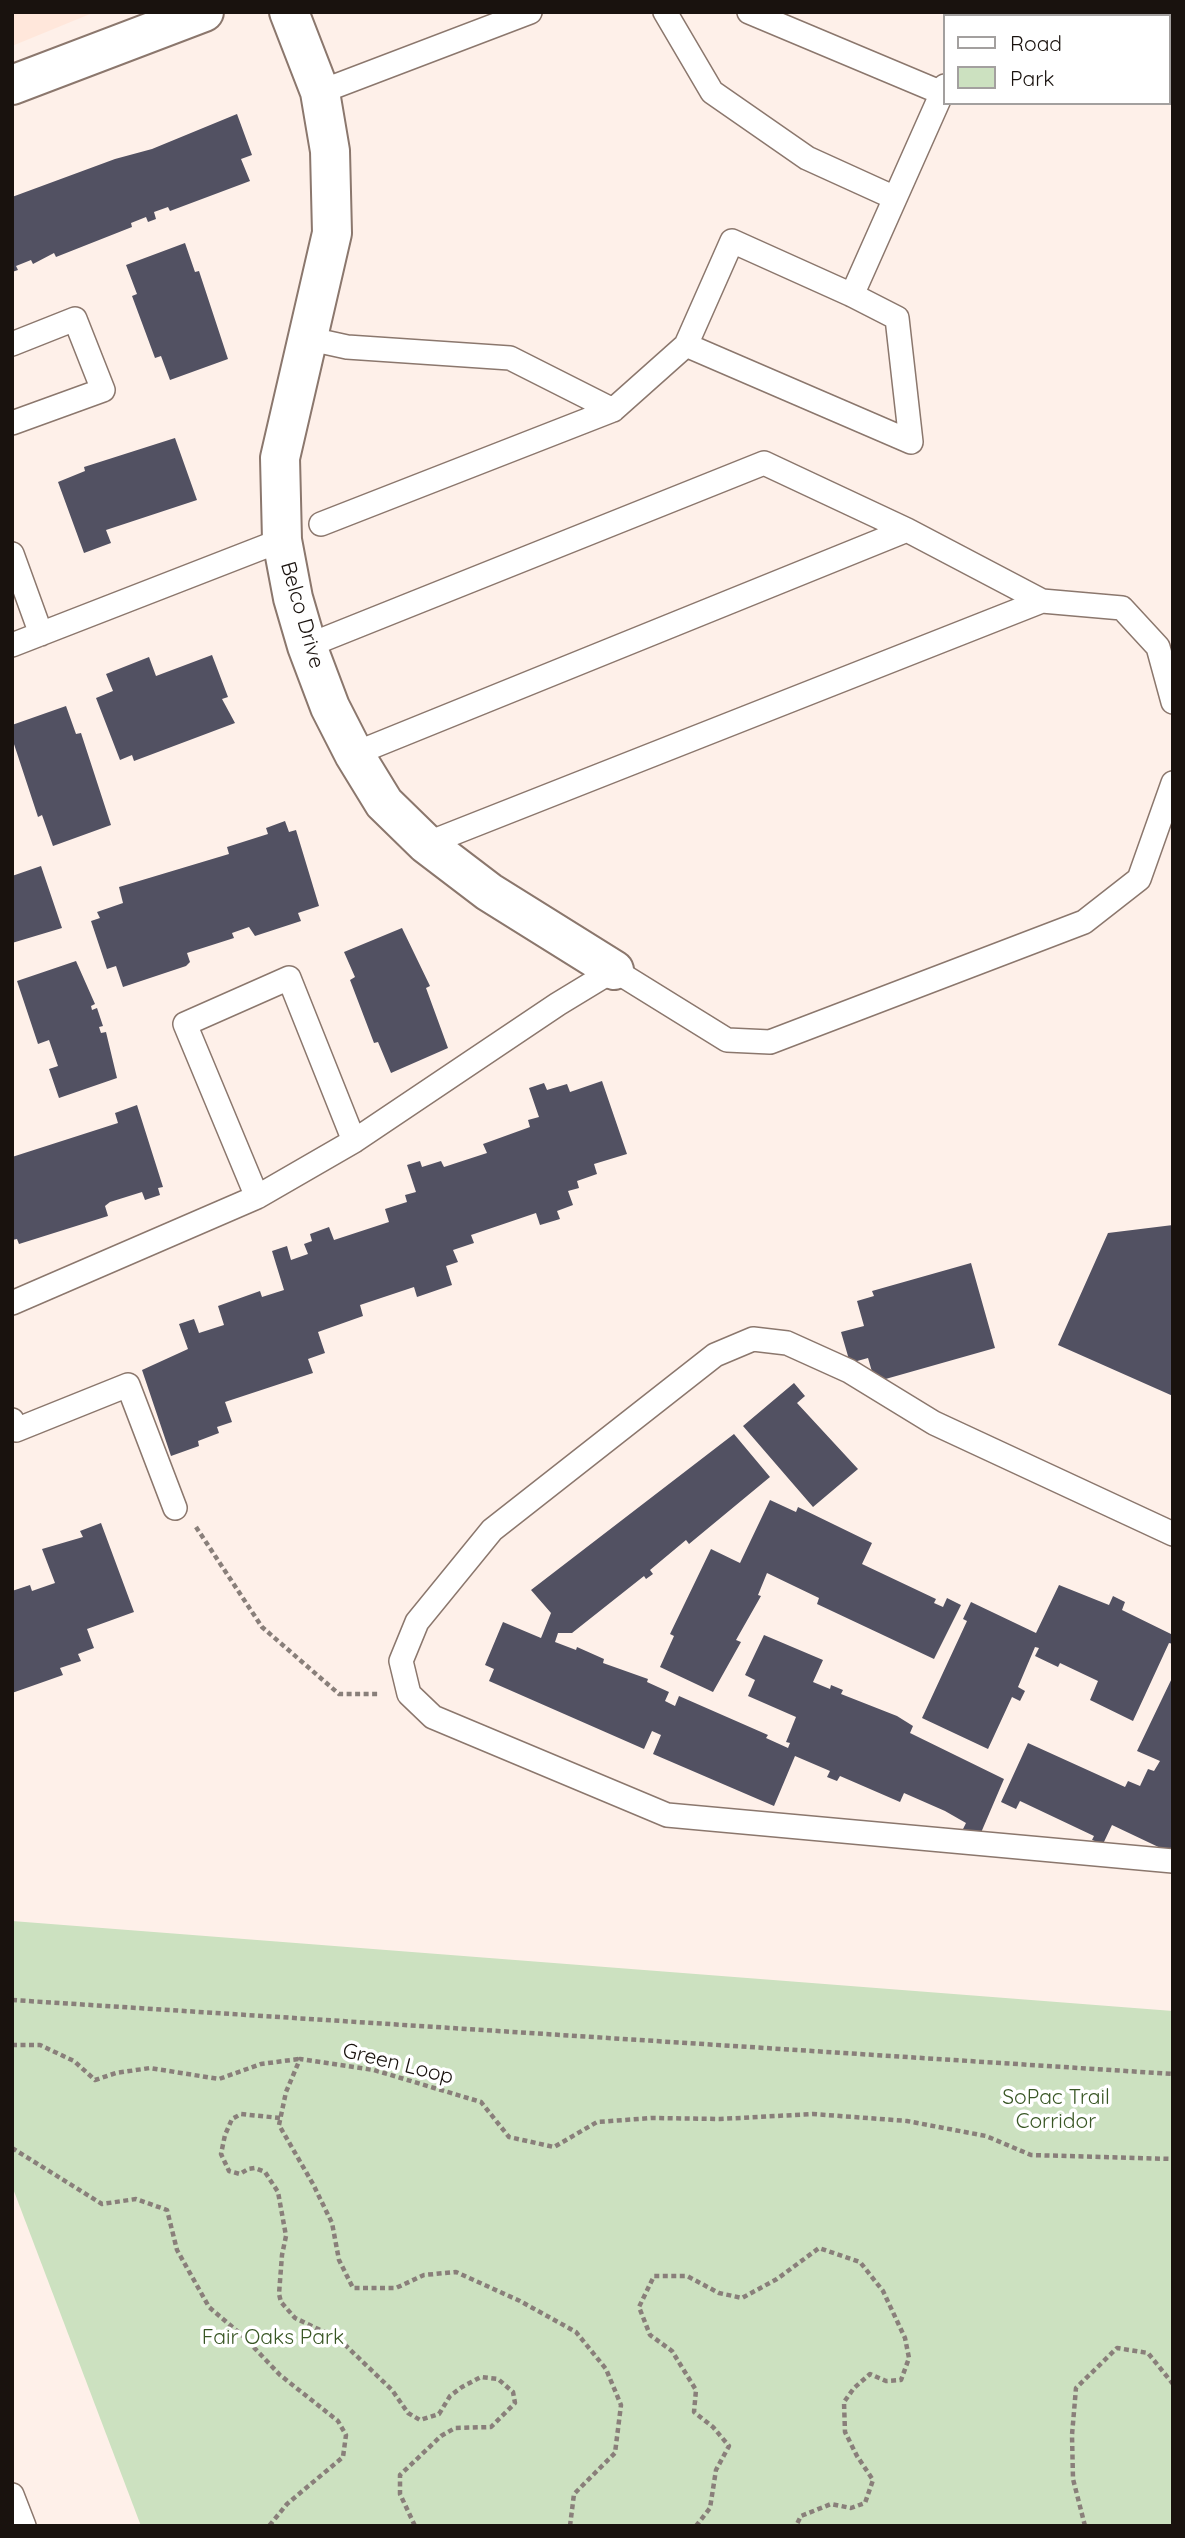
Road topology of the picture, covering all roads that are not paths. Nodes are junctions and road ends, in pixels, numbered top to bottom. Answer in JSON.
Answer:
{"nodes":[{"id":1,"x":204,"y":12,"type":"edge"},
{"id":2,"x":289,"y":12,"type":"edge"},
{"id":3,"x":530,"y":12,"type":"edge"},
{"id":4,"x":665,"y":12,"type":"edge"},
{"id":5,"x":749,"y":12,"type":"edge"},
{"id":6,"x":12,"y":85,"type":"edge"},
{"id":7,"x":944,"y":90,"type":"edge"},
{"id":8,"x":320,"y":92,"type":"junction"},
{"id":9,"x":895,"y":198,"type":"junction"},
{"id":10,"x":852,"y":295,"type":"junction"},
{"id":11,"x":306,"y":338,"type":"junction"},
{"id":12,"x":12,"y":344,"type":"edge"},
{"id":13,"x":686,"y":345,"type":"junction"},
{"id":14,"x":613,"y":410,"type":"junction"},
{"id":15,"x":12,"y":423,"type":"edge"},
{"id":16,"x":321,"y":524,"type":"dead end"},
{"id":17,"x":907,"y":530,"type":"junction"},
{"id":18,"x":282,"y":540,"type":"junction"},
{"id":19,"x":12,"y":554,"type":"edge"},
{"id":20,"x":1042,"y":601,"type":"junction"},
{"id":21,"x":41,"y":634,"type":"junction"},
{"id":22,"x":12,"y":645,"type":"edge"},
{"id":23,"x":307,"y":646,"type":"junction"},
{"id":24,"x":1173,"y":702,"type":"edge"},
{"id":25,"x":354,"y":754,"type":"junction"},
{"id":26,"x":1173,"y":783,"type":"edge"},
{"id":27,"x":426,"y":844,"type":"junction"},
{"id":28,"x":614,"y":970,"type":"junction"},
{"id":29,"x":354,"y":1140,"type":"junction"},
{"id":30,"x":257,"y":1197,"type":"junction"},
{"id":31,"x":12,"y":1303,"type":"edge"},
{"id":32,"x":12,"y":1420,"type":"edge"},
{"id":33,"x":176,"y":1508,"type":"road end"},
{"id":34,"x":1173,"y":1534,"type":"edge"},
{"id":35,"x":1173,"y":1861,"type":"edge"},
{"id":36,"x":12,"y":2495,"type":"edge"},
{"id":37,"x":24,"y":2526,"type":"edge"}],
"edges":[{"from":1,"to":6,"type":"street"},
{"from":2,"to":8,"type":"street","name":"Belco Drive"},
{"from":3,"to":8,"type":"lane"},
{"from":4,"to":9,"type":"lane"},
{"from":5,"to":7,"type":"lane"},
{"from":7,"to":9,"type":"lane"},
{"from":8,"to":11,"type":"street","name":"Belco Drive"},
{"from":9,"to":10,"type":"lane"},
{"from":10,"to":13,"type":"lane"},
{"from":10,"to":13,"type":"lane"},
{"from":11,"to":14,"type":"lane"},
{"from":11,"to":18,"type":"street","name":"Belco Drive"},
{"from":12,"to":15,"type":"lane"},
{"from":13,"to":14,"type":"lane"},
{"from":14,"to":16,"type":"lane"},
{"from":17,"to":20,"type":"lane"},
{"from":17,"to":23,"type":"lane"},
{"from":17,"to":25,"type":"lane"},
{"from":18,"to":21,"type":"lane"},
{"from":18,"to":23,"type":"street","name":"Belco Drive"},
{"from":19,"to":21,"type":"lane"},
{"from":20,"to":24,"type":"lane"},
{"from":20,"to":27,"type":"lane"},
{"from":21,"to":22,"type":"lane"},
{"from":23,"to":25,"type":"street","name":"Belco Drive"},
{"from":25,"to":27,"type":"street","name":"Belco Drive"},
{"from":26,"to":28,"type":"lane"},
{"from":27,"to":28,"type":"street","name":"Belco Drive"},
{"from":28,"to":29,"type":"lane"},
{"from":29,"to":30,"type":"lane"},
{"from":29,"to":30,"type":"lane"},
{"from":30,"to":31,"type":"lane"},
{"from":32,"to":33,"type":"lane"},
{"from":34,"to":35,"type":"lane"},
{"from":36,"to":37,"type":"lane"}]}
